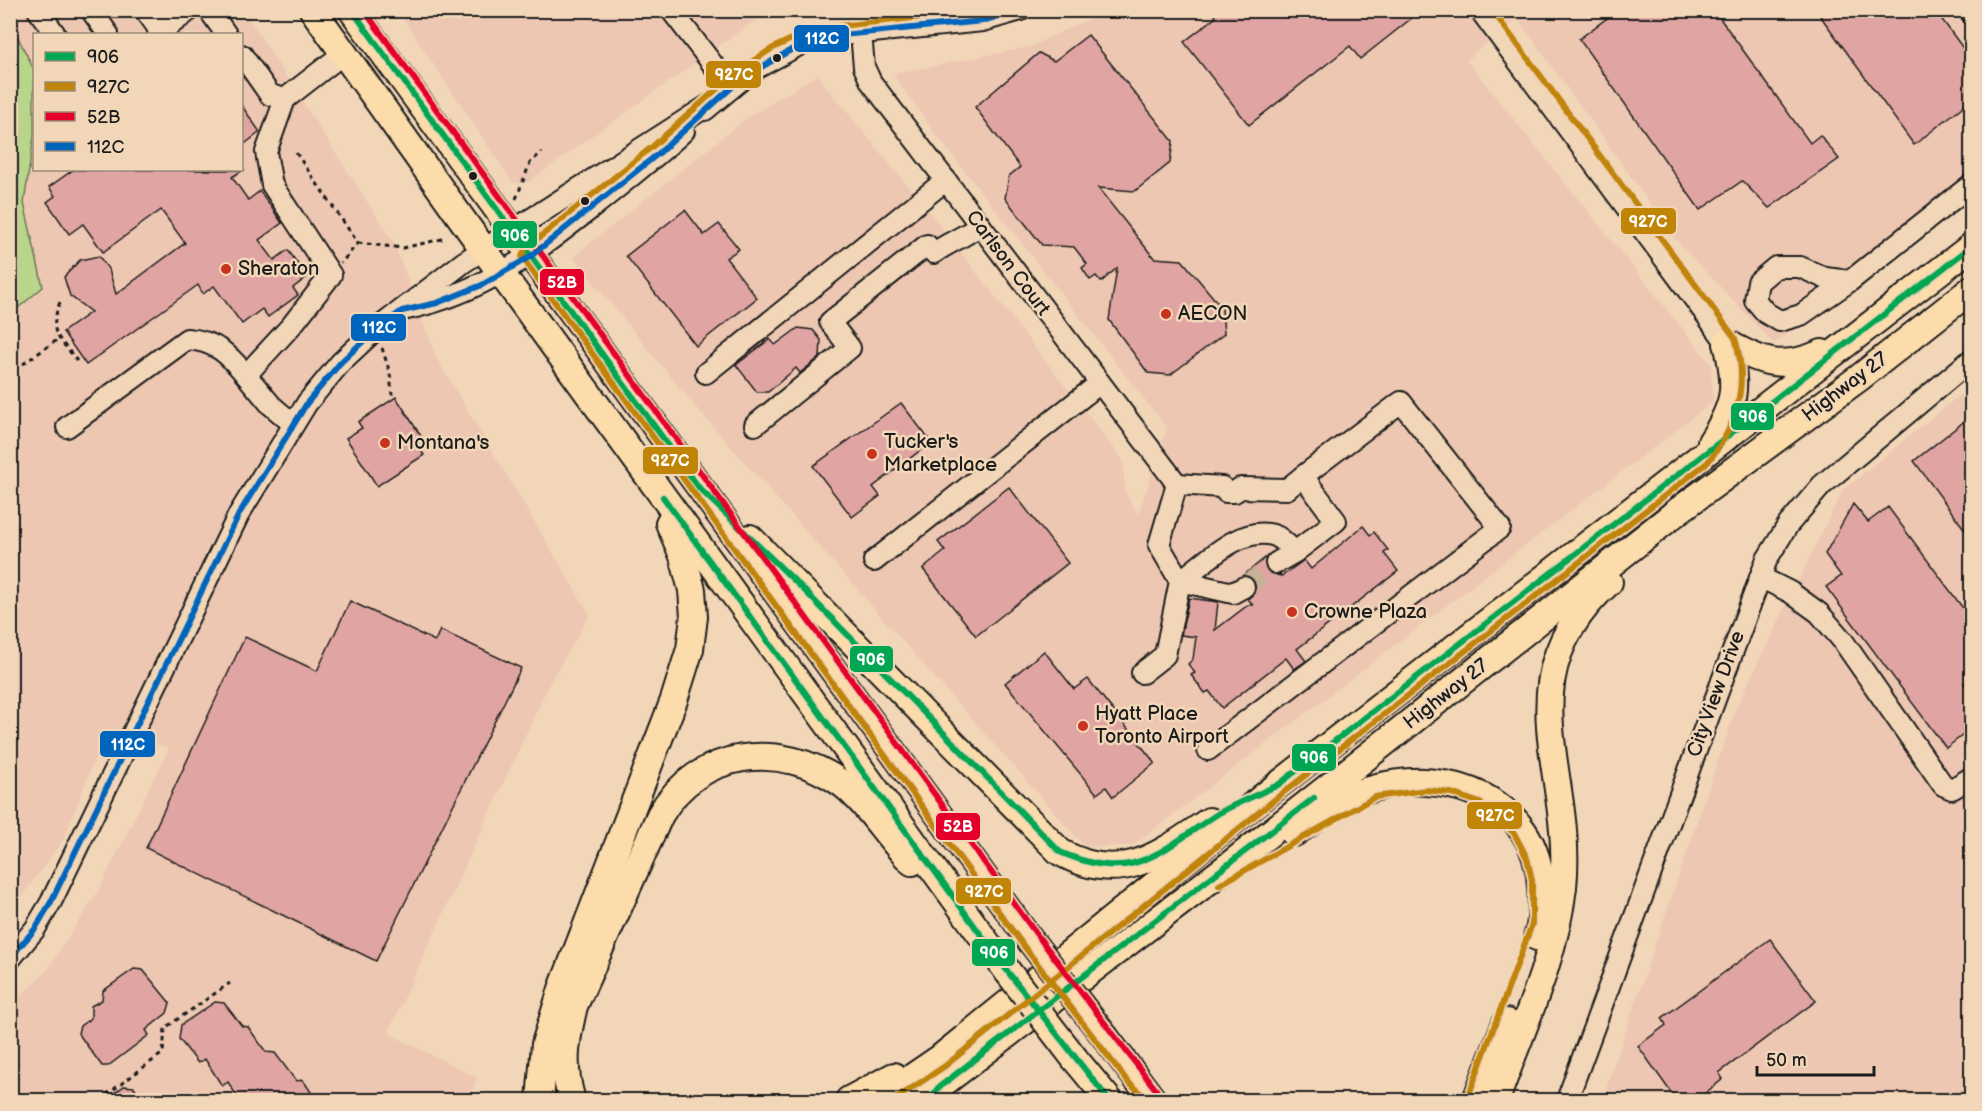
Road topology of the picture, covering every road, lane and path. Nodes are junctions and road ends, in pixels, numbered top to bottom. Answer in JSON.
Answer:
{"nodes":[{"id":1,"x":38,"y":10,"type":"edge"},
{"id":2,"x":91,"y":10,"type":"edge"},
{"id":3,"x":145,"y":10,"type":"edge"},
{"id":4,"x":190,"y":10,"type":"edge"},
{"id":5,"x":209,"y":10,"type":"edge"},
{"id":6,"x":314,"y":10,"type":"edge"},
{"id":7,"x":352,"y":10,"type":"edge"},
{"id":8,"x":671,"y":10,"type":"edge"},
{"id":9,"x":1021,"y":10,"type":"edge"},
{"id":10,"x":1480,"y":10,"type":"edge"},
{"id":11,"x":1969,"y":10,"type":"edge"},
{"id":12,"x":1971,"y":14,"type":"edge"},
{"id":13,"x":912,"y":19,"type":"edge"},
{"id":14,"x":55,"y":33,"type":"edge"},
{"id":15,"x":107,"y":33,"type":"edge"},
{"id":16,"x":159,"y":33,"type":"edge"},
{"id":17,"x":225,"y":33,"type":"edge"},
{"id":18,"x":861,"y":33,"type":"junction"},
{"id":19,"x":344,"y":53,"type":"junction"},
{"id":20,"x":243,"y":57,"type":"edge"},
{"id":21,"x":731,"y":88,"type":"junction"},
{"id":22,"x":285,"y":99,"type":"junction"},
{"id":23,"x":715,"y":101,"type":"junction"},
{"id":24,"x":542,"y":152,"type":"dead end"},
{"id":25,"x":296,"y":153,"type":"dead end"},
{"id":26,"x":946,"y":180,"type":"junction"},
{"id":27,"x":1971,"y":184,"type":"edge"},
{"id":28,"x":516,"y":199,"type":"dead end"},
{"id":29,"x":980,"y":225,"type":"junction"},
{"id":30,"x":512,"y":232,"type":"junction"},
{"id":31,"x":446,"y":238,"type":"dead end"},
{"id":32,"x":358,"y":243,"type":"junction"},
{"id":33,"x":1971,"y":246,"type":"edge"},
{"id":34,"x":484,"y":249,"type":"junction"},
{"id":35,"x":531,"y":256,"type":"junction"},
{"id":36,"x":502,"y":273,"type":"junction"},
{"id":37,"x":331,"y":276,"type":"junction"},
{"id":38,"x":1850,"y":281,"type":"dead end"},
{"id":39,"x":1971,"y":289,"type":"edge"},
{"id":40,"x":60,"y":302,"type":"dead end"},
{"id":41,"x":402,"y":310,"type":"junction"},
{"id":42,"x":376,"y":329,"type":"junction"},
{"id":43,"x":60,"y":338,"type":"junction"},
{"id":44,"x":1727,"y":343,"type":"junction"},
{"id":45,"x":1848,"y":343,"type":"junction"},
{"id":46,"x":1971,"y":359,"type":"edge"},
{"id":47,"x":76,"y":361,"type":"dead end"},
{"id":48,"x":23,"y":364,"type":"dead end"},
{"id":49,"x":706,"y":373,"type":"dead end"},
{"id":50,"x":246,"y":375,"type":"junction"},
{"id":51,"x":1100,"y":384,"type":"junction"},
{"id":52,"x":392,"y":395,"type":"dead end"},
{"id":53,"x":293,"y":424,"type":"junction"},
{"id":54,"x":755,"y":425,"type":"dead end"},
{"id":55,"x":67,"y":427,"type":"dead end"},
{"id":56,"x":1702,"y":455,"type":"junction"},
{"id":57,"x":637,"y":461,"type":"junction"},
{"id":58,"x":1303,"y":476,"type":"junction"},
{"id":59,"x":1177,"y":484,"type":"junction"},
{"id":60,"x":700,"y":489,"type":"junction"},
{"id":61,"x":1678,"y":511,"type":"junction"},
{"id":62,"x":1295,"y":552,"type":"junction"},
{"id":63,"x":874,"y":561,"type":"dead end"},
{"id":64,"x":1276,"y":563,"type":"tunnel mouth"},
{"id":65,"x":1760,"y":577,"type":"junction"},
{"id":66,"x":1180,"y":581,"type":"junction"},
{"id":67,"x":1244,"y":587,"type":"tunnel mouth"},
{"id":68,"x":1142,"y":673,"type":"dead end"},
{"id":69,"x":1208,"y":750,"type":"dead end"},
{"id":70,"x":1971,"y":777,"type":"edge"},
{"id":71,"x":1278,"y":785,"type":"junction"},
{"id":72,"x":1227,"y":867,"type":"junction"},
{"id":73,"x":969,"y":917,"type":"junction"},
{"id":74,"x":10,"y":958,"type":"edge"},
{"id":75,"x":230,"y":984,"type":"dead end"},
{"id":76,"x":939,"y":1059,"type":"junction"},
{"id":77,"x":1135,"y":1077,"type":"junction"},
{"id":78,"x":930,"y":1096,"type":"edge"},
{"id":79,"x":99,"y":1101,"type":"edge"},
{"id":80,"x":540,"y":1101,"type":"edge"},
{"id":81,"x":572,"y":1101,"type":"edge"},
{"id":82,"x":849,"y":1101,"type":"edge"},
{"id":83,"x":879,"y":1101,"type":"edge"},
{"id":84,"x":1109,"y":1101,"type":"edge"},
{"id":85,"x":1153,"y":1101,"type":"edge"},
{"id":86,"x":1161,"y":1101,"type":"edge"},
{"id":87,"x":1476,"y":1101,"type":"edge"},
{"id":88,"x":1496,"y":1101,"type":"edge"},
{"id":89,"x":1567,"y":1101,"type":"edge"}],
"edges":[{"from":1,"to":14,"type":"street"},
{"from":2,"to":15,"type":"street"},
{"from":3,"to":16,"type":"street"},
{"from":4,"to":16,"type":"street"},
{"from":5,"to":17,"type":"street"},
{"from":6,"to":19,"type":"main road"},
{"from":7,"to":30,"type":"main road"},
{"from":8,"to":21,"type":"street"},
{"from":9,"to":13,"type":"street"},
{"from":10,"to":44,"type":"street"},
{"from":11,"to":12,"type":"street"},
{"from":13,"to":18,"type":"street"},
{"from":18,"to":21,"type":"street"},
{"from":18,"to":26,"type":"street","name":"Carlson Court"},
{"from":19,"to":22,"type":"street"},
{"from":19,"to":34,"type":"main road"},
{"from":20,"to":22,"type":"street"},
{"from":21,"to":23,"type":"street"},
{"from":22,"to":37,"type":"street"},
{"from":23,"to":30,"type":"street"},
{"from":23,"to":35,"type":"street"},
{"from":24,"to":28,"type":"path"},
{"from":25,"to":32,"type":"path"},
{"from":26,"to":29,"type":"street","name":"Carlson Court"},
{"from":26,"to":49,"type":"street"},
{"from":27,"to":38,"type":"street"},
{"from":29,"to":51,"type":"street","name":"Carlson Court"},
{"from":29,"to":54,"type":"street"},
{"from":30,"to":34,"type":"street"},
{"from":30,"to":35,"type":"main road"},
{"from":31,"to":32,"type":"path"},
{"from":32,"to":37,"type":"path"},
{"from":33,"to":45,"type":"main road","name":"Highway 27"},
{"from":34,"to":36,"type":"main road"},
{"from":34,"to":41,"type":"street"},
{"from":35,"to":36,"type":"street"},
{"from":35,"to":60,"type":"main road"},
{"from":36,"to":41,"type":"street"},
{"from":36,"to":57,"type":"main road"},
{"from":37,"to":50,"type":"street"},
{"from":39,"to":61,"type":"main road","name":"Highway 27"},
{"from":40,"to":43,"type":"path"},
{"from":41,"to":42,"type":"street"},
{"from":42,"to":52,"type":"path"},
{"from":42,"to":53,"type":"street"},
{"from":43,"to":47,"type":"path"},
{"from":43,"to":48,"type":"path"},
{"from":44,"to":45,"type":"main road"},
{"from":44,"to":56,"type":"main road"},
{"from":45,"to":56,"type":"main road","name":"Highway 27"},
{"from":46,"to":65,"type":"street","name":"City View Drive"},
{"from":50,"to":53,"type":"street"},
{"from":50,"to":55,"type":"street"},
{"from":51,"to":59,"type":"street","name":"Carlson Court"},
{"from":51,"to":63,"type":"street"},
{"from":53,"to":74,"type":"street"},
{"from":56,"to":71,"type":"main road","name":"Highway 27"},
{"from":57,"to":73,"type":"main road"},
{"from":57,"to":80,"type":"main road"},
{"from":58,"to":59,"type":"street"},
{"from":58,"to":62,"type":"street"},
{"from":58,"to":69,"type":"street"},
{"from":59,"to":66,"type":"street"},
{"from":60,"to":71,"type":"main road"},
{"from":60,"to":77,"type":"main road","bridge":true},
{"from":61,"to":72,"type":"main road","name":"Highway 27"},
{"from":61,"to":88,"type":"main road"},
{"from":62,"to":64,"type":"street"},
{"from":62,"to":66,"type":"street"},
{"from":65,"to":70,"type":"street"},
{"from":65,"to":89,"type":"street","name":"City View Drive"},
{"from":66,"to":67,"type":"street"},
{"from":66,"to":68,"type":"street"},
{"from":71,"to":76,"type":"main road","name":"Highway 27"},
{"from":72,"to":78,"type":"main road","name":"Highway 27"},
{"from":72,"to":87,"type":"main road"},
{"from":73,"to":81,"type":"main road"},
{"from":73,"to":84,"type":"main road","bridge":true},
{"from":75,"to":79,"type":"path"},
{"from":76,"to":82,"type":"main road"},
{"from":76,"to":83,"type":"main road","name":"Highway 27"},
{"from":77,"to":85,"type":"main road"},
{"from":77,"to":86,"type":"main road"}]}
